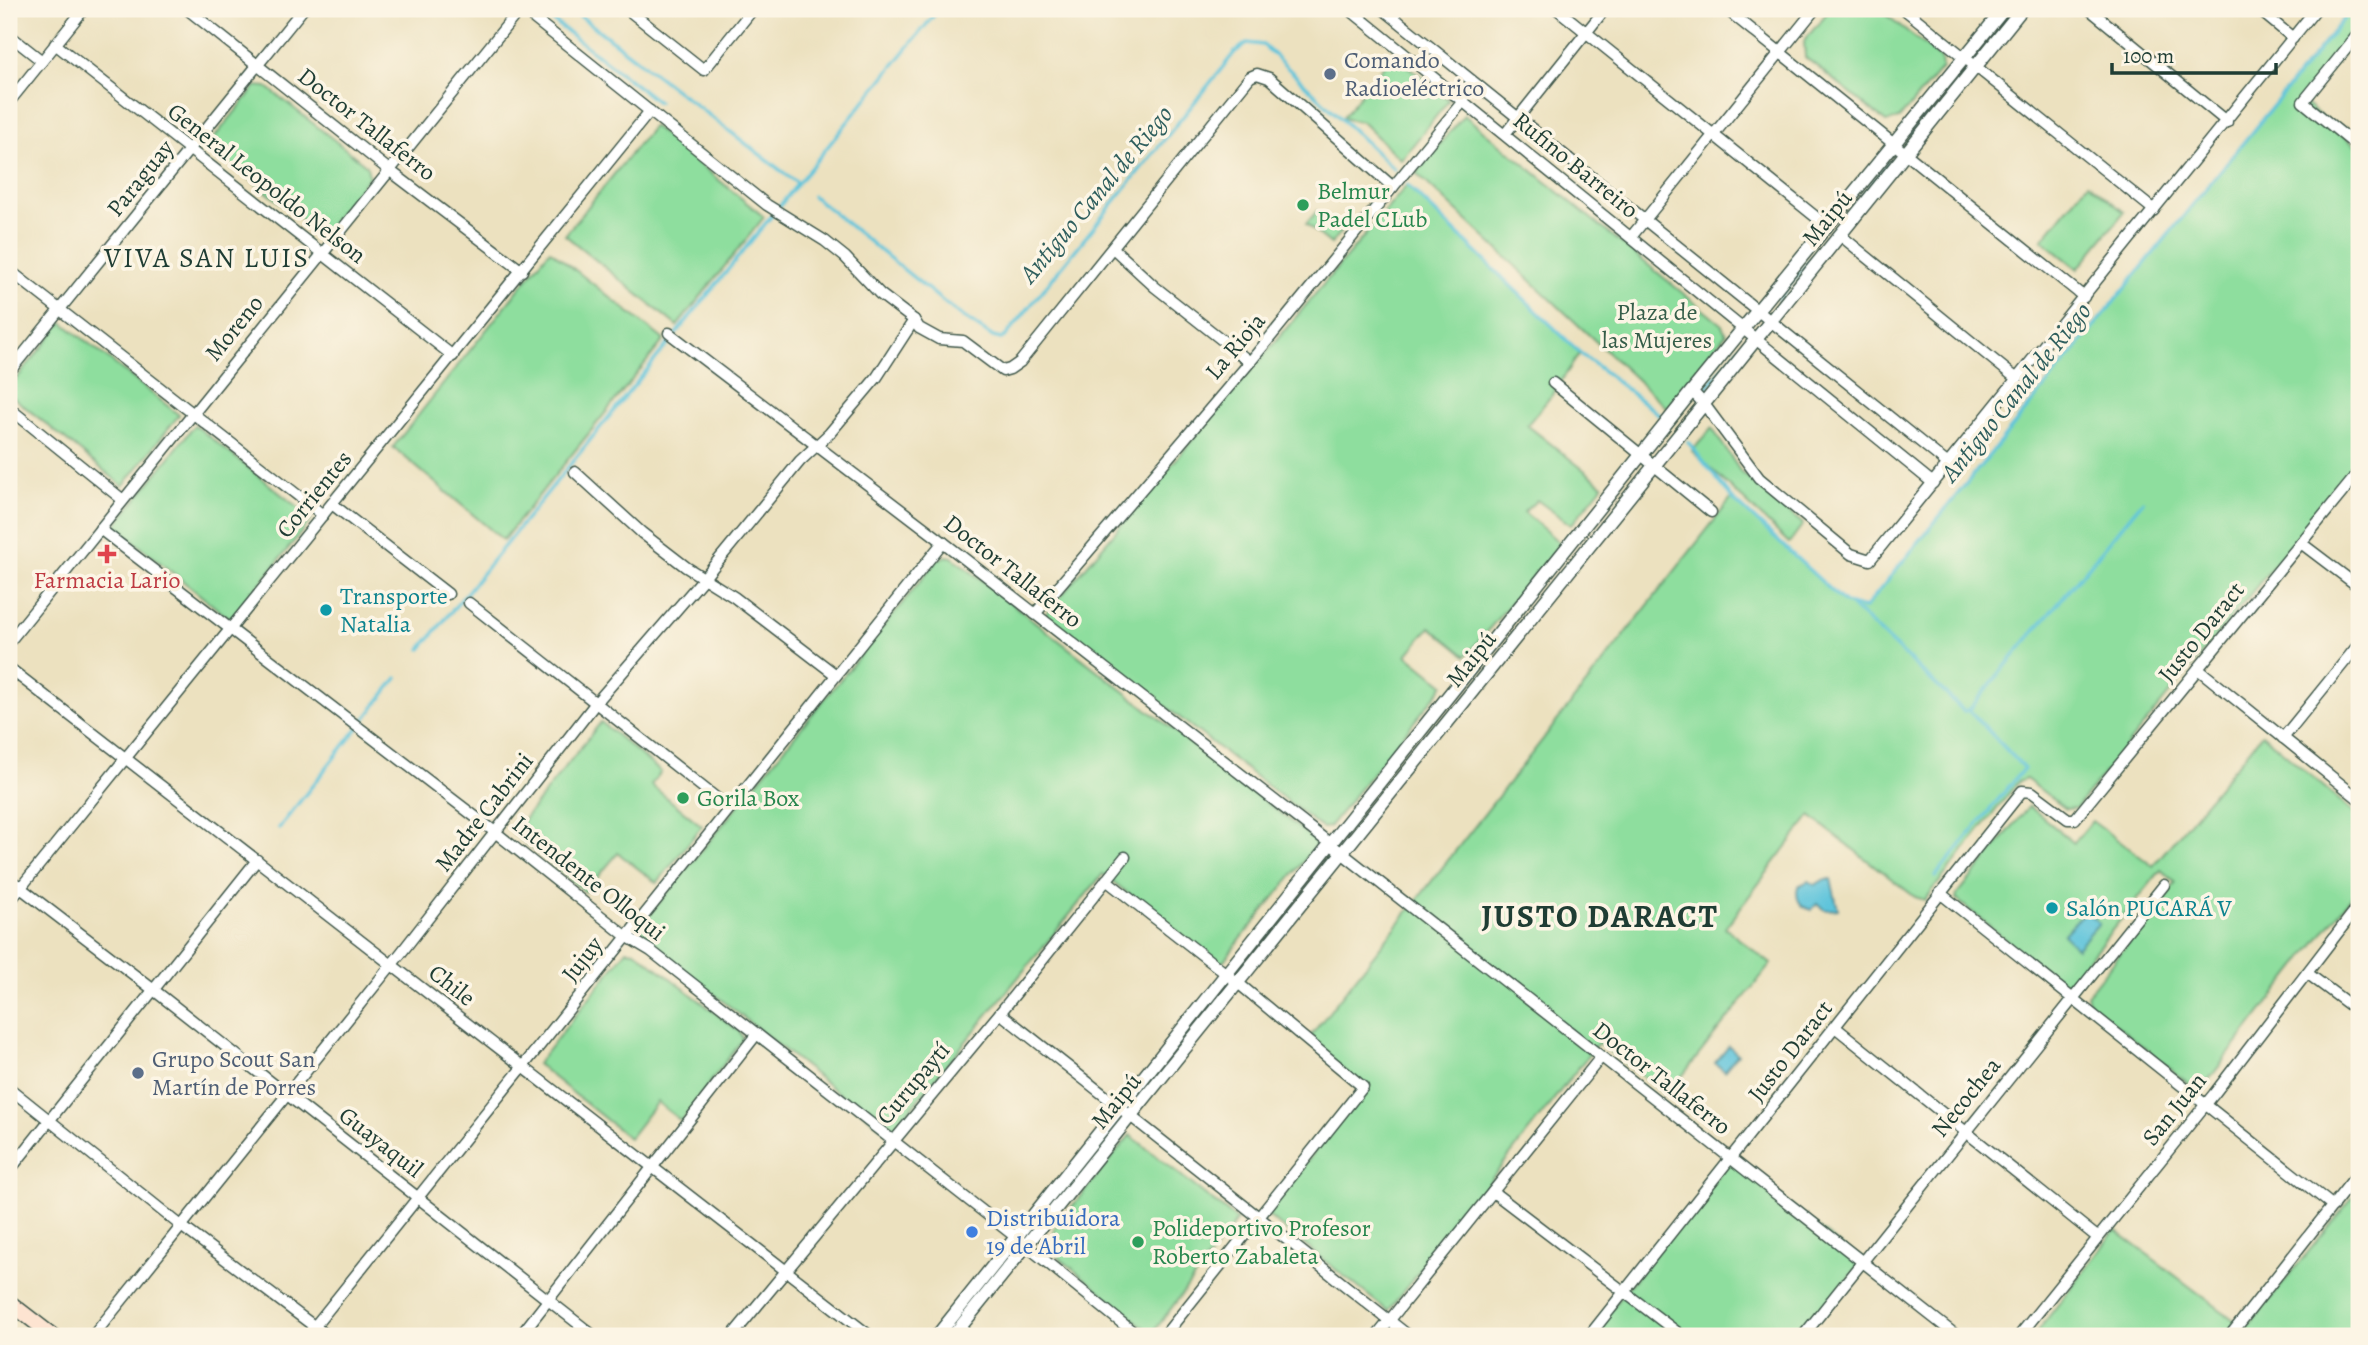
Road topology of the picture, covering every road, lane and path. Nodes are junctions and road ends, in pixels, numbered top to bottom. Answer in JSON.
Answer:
{"nodes":[{"id":1,"x":84,"y":9,"type":"edge"},
{"id":2,"x":187,"y":9,"type":"edge"},
{"id":3,"x":303,"y":9,"type":"edge"},
{"id":4,"x":521,"y":9,"type":"edge"},
{"id":5,"x":626,"y":9,"type":"edge"},
{"id":6,"x":754,"y":9,"type":"edge"},
{"id":7,"x":1349,"y":9,"type":"edge"},
{"id":8,"x":1557,"y":9,"type":"edge"},
{"id":9,"x":1605,"y":9,"type":"edge"},
{"id":10,"x":1726,"y":9,"type":"edge"},
{"id":11,"x":1815,"y":9,"type":"edge"},
{"id":12,"x":1904,"y":9,"type":"edge"},
{"id":13,"x":2004,"y":9,"type":"edge"},
{"id":14,"x":2022,"y":9,"type":"edge"},
{"id":15,"x":2089,"y":9,"type":"edge"},
{"id":16,"x":2258,"y":9,"type":"edge"},
{"id":17,"x":2316,"y":9,"type":"edge"},
{"id":18,"x":1386,"y":10,"type":"edge"},
{"id":19,"x":1373,"y":28,"type":"junction"},
{"id":20,"x":1587,"y":32,"type":"junction"},
{"id":21,"x":2359,"y":33,"type":"edge"},
{"id":22,"x":9,"y":35,"type":"edge"},
{"id":23,"x":2293,"y":38,"type":"junction"},
{"id":24,"x":55,"y":44,"type":"junction"},
{"id":25,"x":1780,"y":52,"type":"junction"},
{"id":26,"x":1965,"y":58,"type":"junction"},
{"id":27,"x":42,"y":61,"type":"junction"},
{"id":28,"x":258,"y":65,"type":"junction"},
{"id":29,"x":1975,"y":67,"type":"junction"},
{"id":30,"x":1464,"y":100,"type":"junction"},
{"id":31,"x":9,"y":102,"type":"edge"},
{"id":32,"x":650,"y":111,"type":"junction"},
{"id":33,"x":1518,"y":118,"type":"junction"},
{"id":34,"x":2227,"y":122,"type":"junction"},
{"id":35,"x":1505,"y":134,"type":"junction"},
{"id":36,"x":1713,"y":135,"type":"junction"},
{"id":37,"x":1894,"y":144,"type":"junction"},
{"id":38,"x":2359,"y":148,"type":"edge"},
{"id":39,"x":190,"y":150,"type":"junction"},
{"id":40,"x":1906,"y":153,"type":"junction"},
{"id":41,"x":389,"y":170,"type":"junction"},
{"id":42,"x":1393,"y":187,"type":"junction"},
{"id":43,"x":2154,"y":210,"type":"junction"},
{"id":44,"x":1645,"y":220,"type":"junction"},
{"id":45,"x":1827,"y":226,"type":"junction"},
{"id":46,"x":1840,"y":235,"type":"junction"},
{"id":47,"x":1631,"y":237,"type":"junction"},
{"id":48,"x":1113,"y":248,"type":"junction"},
{"id":49,"x":322,"y":253,"type":"junction"},
{"id":50,"x":9,"y":270,"type":"edge"},
{"id":51,"x":522,"y":271,"type":"junction"},
{"id":52,"x":2084,"y":297,"type":"junction"},
{"id":53,"x":60,"y":310,"type":"junction"},
{"id":54,"x":1758,"y":311,"type":"junction"},
{"id":55,"x":914,"y":320,"type":"junction"},
{"id":56,"x":1771,"y":321,"type":"junction"},
{"id":57,"x":1743,"y":328,"type":"junction"},
{"id":58,"x":669,"y":333,"type":"dead end"},
{"id":59,"x":1757,"y":338,"type":"junction"},
{"id":60,"x":453,"y":356,"type":"junction"},
{"id":61,"x":1250,"y":362,"type":"junction"},
{"id":62,"x":9,"y":372,"type":"edge"},
{"id":63,"x":2017,"y":379,"type":"junction"},
{"id":64,"x":1553,"y":383,"type":"dead end"},
{"id":65,"x":1692,"y":391,"type":"junction"},
{"id":66,"x":1704,"y":404,"type":"junction"},
{"id":67,"x":9,"y":408,"type":"edge"},
{"id":68,"x":193,"y":413,"type":"junction"},
{"id":69,"x":817,"y":447,"type":"junction"},
{"id":70,"x":1642,"y":454,"type":"junction"},
{"id":71,"x":1948,"y":464,"type":"junction"},
{"id":72,"x":1654,"y":465,"type":"junction"},
{"id":73,"x":575,"y":472,"type":"dead end"},
{"id":74,"x":2359,"y":472,"type":"edge"},
{"id":75,"x":1933,"y":483,"type":"junction"},
{"id":76,"x":123,"y":499,"type":"junction"},
{"id":77,"x":332,"y":504,"type":"junction"},
{"id":78,"x":1711,"y":512,"type":"dead end"},
{"id":79,"x":323,"y":515,"type":"junction"},
{"id":80,"x":100,"y":529,"type":"junction"},
{"id":81,"x":943,"y":542,"type":"junction"},
{"id":82,"x":2301,"y":543,"type":"junction"},
{"id":83,"x":703,"y":579,"type":"junction"},
{"id":84,"x":1539,"y":582,"type":"junction"},
{"id":85,"x":2359,"y":587,"type":"edge"},
{"id":86,"x":1552,"y":593,"type":"junction"},
{"id":87,"x":448,"y":594,"type":"dead end"},
{"id":88,"x":469,"y":603,"type":"dead end"},
{"id":89,"x":1035,"y":614,"type":"junction"},
{"id":90,"x":231,"y":628,"type":"junction"},
{"id":91,"x":9,"y":642,"type":"edge"},
{"id":92,"x":2359,"y":644,"type":"edge"},
{"id":93,"x":9,"y":668,"type":"edge"},
{"id":94,"x":2198,"y":669,"type":"junction"},
{"id":95,"x":836,"y":676,"type":"junction"},
{"id":96,"x":595,"y":704,"type":"junction"},
{"id":97,"x":1436,"y":712,"type":"junction"},
{"id":98,"x":1448,"y":722,"type":"junction"},
{"id":99,"x":2283,"y":738,"type":"junction"},
{"id":100,"x":126,"y":758,"type":"junction"},
{"id":101,"x":2359,"y":799,"type":"edge"},
{"id":102,"x":729,"y":808,"type":"junction"},
{"id":103,"x":495,"y":832,"type":"junction"},
{"id":104,"x":1330,"y":844,"type":"junction"},
{"id":105,"x":1342,"y":853,"type":"junction"},
{"id":106,"x":1125,"y":857,"type":"dead end"},
{"id":107,"x":257,"y":860,"type":"junction"},
{"id":108,"x":9,"y":879,"type":"edge"},
{"id":109,"x":1106,"y":880,"type":"junction"},
{"id":110,"x":2164,"y":886,"type":"dead end"},
{"id":111,"x":20,"y":888,"type":"junction"},
{"id":112,"x":1940,"y":894,"type":"junction"},
{"id":113,"x":9,"y":902,"type":"edge"},
{"id":114,"x":2359,"y":905,"type":"edge"},
{"id":115,"x":626,"y":936,"type":"junction"},
{"id":116,"x":392,"y":965,"type":"junction"},
{"id":117,"x":2307,"y":972,"type":"junction"},
{"id":118,"x":1226,"y":975,"type":"junction"},
{"id":119,"x":1238,"y":983,"type":"junction"},
{"id":120,"x":155,"y":991,"type":"junction"},
{"id":121,"x":2072,"y":998,"type":"junction"},
{"id":122,"x":2359,"y":1012,"type":"edge"},
{"id":123,"x":1000,"y":1013,"type":"junction"},
{"id":124,"x":1835,"y":1027,"type":"junction"},
{"id":125,"x":756,"y":1035,"type":"junction"},
{"id":126,"x":1601,"y":1057,"type":"junction"},
{"id":127,"x":524,"y":1066,"type":"junction"},
{"id":128,"x":9,"y":1088,"type":"edge"},
{"id":129,"x":287,"y":1096,"type":"junction"},
{"id":130,"x":2206,"y":1105,"type":"junction"},
{"id":131,"x":1125,"y":1113,"type":"junction"},
{"id":132,"x":50,"y":1121,"type":"junction"},
{"id":133,"x":1965,"y":1132,"type":"junction"},
{"id":134,"x":891,"y":1142,"type":"junction"},
{"id":135,"x":1731,"y":1159,"type":"junction"},
{"id":136,"x":653,"y":1167,"type":"junction"},
{"id":137,"x":9,"y":1171,"type":"edge"},
{"id":138,"x":2359,"y":1172,"type":"edge"},
{"id":139,"x":1493,"y":1192,"type":"junction"},
{"id":140,"x":418,"y":1198,"type":"junction"},
{"id":141,"x":2333,"y":1206,"type":"junction"},
{"id":142,"x":1259,"y":1218,"type":"junction"},
{"id":143,"x":180,"y":1225,"type":"junction"},
{"id":144,"x":2097,"y":1237,"type":"junction"},
{"id":145,"x":1022,"y":1242,"type":"junction"},
{"id":146,"x":1862,"y":1262,"type":"junction"},
{"id":147,"x":785,"y":1270,"type":"junction"},
{"id":148,"x":1624,"y":1292,"type":"junction"},
{"id":149,"x":548,"y":1301,"type":"junction"},
{"id":150,"x":9,"y":1302,"type":"edge"},
{"id":151,"x":1390,"y":1321,"type":"junction"},
{"id":152,"x":314,"y":1327,"type":"junction"},
{"id":153,"x":2232,"y":1333,"type":"dead end"},
{"id":154,"x":52,"y":1336,"type":"edge"},
{"id":155,"x":93,"y":1336,"type":"edge"},
{"id":156,"x":307,"y":1336,"type":"edge"},
{"id":157,"x":327,"y":1336,"type":"edge"},
{"id":158,"x":520,"y":1336,"type":"edge"},
{"id":159,"x":594,"y":1336,"type":"edge"},
{"id":160,"x":733,"y":1336,"type":"edge"},
{"id":161,"x":870,"y":1336,"type":"edge"},
{"id":162,"x":937,"y":1336,"type":"edge"},
{"id":163,"x":953,"y":1336,"type":"edge"},
{"id":164,"x":1138,"y":1336,"type":"edge"},
{"id":165,"x":1164,"y":1336,"type":"edge"},
{"id":166,"x":1377,"y":1336,"type":"edge"},
{"id":167,"x":1409,"y":1336,"type":"edge"},
{"id":168,"x":1589,"y":1336,"type":"edge"},
{"id":169,"x":1682,"y":1336,"type":"edge"},
{"id":170,"x":1803,"y":1336,"type":"edge"},
{"id":171,"x":1957,"y":1336,"type":"edge"},
{"id":172,"x":2019,"y":1336,"type":"edge"}],
"edges":[{"from":1,"to":24,"type":"street"},
{"from":2,"to":28,"type":"street","name":"Doctor Tallaferro"},
{"from":3,"to":28,"type":"street","name":"Paraguay"},
{"from":4,"to":32,"type":"street"},
{"from":4,"to":41,"type":"street","name":"Moreno"},
{"from":5,"to":6,"type":"street"},
{"from":7,"to":19,"type":"street","name":"Rufino Barreiro"},
{"from":8,"to":20,"type":"street"},
{"from":9,"to":20,"type":"street"},
{"from":10,"to":25,"type":"street"},
{"from":11,"to":25,"type":"street"},
{"from":12,"to":26,"type":"street"},
{"from":13,"to":26,"type":"street","name":"Maipú"},
{"from":14,"to":29,"type":"street","name":"Maipú"},
{"from":15,"to":34,"type":"street"},
{"from":16,"to":23,"type":"street"},
{"from":17,"to":23,"type":"street"},
{"from":18,"to":19,"type":"street"},
{"from":18,"to":33,"type":"street","name":"Rufino Barreiro"},
{"from":19,"to":30,"type":"street","name":"Rufino Barreiro"},
{"from":20,"to":33,"type":"street"},
{"from":20,"to":36,"type":"street"},
{"from":21,"to":38,"type":"street"},
{"from":22,"to":27,"type":"street"},
{"from":23,"to":34,"type":"street"},
{"from":24,"to":27,"type":"street"},
{"from":24,"to":39,"type":"street","name":"General Leopoldo Nelson"},
{"from":25,"to":36,"type":"street"},
{"from":25,"to":37,"type":"street"},
{"from":26,"to":29,"type":"street"},
{"from":26,"to":37,"type":"street","name":"Maipú"},
{"from":27,"to":31,"type":"street"},
{"from":28,"to":39,"type":"street","name":"Paraguay"},
{"from":28,"to":41,"type":"street","name":"Doctor Tallaferro"},
{"from":29,"to":40,"type":"street","name":"Maipú"},
{"from":29,"to":43,"type":"street"},
{"from":30,"to":35,"type":"street","name":"Rufino Barreiro"},
{"from":30,"to":42,"type":"street","name":"La Rioja"},
{"from":32,"to":51,"type":"street","name":"Corrientes"},
{"from":32,"to":55,"type":"street"},
{"from":33,"to":35,"type":"street"},
{"from":33,"to":44,"type":"street","name":"Rufino Barreiro"},
{"from":34,"to":43,"type":"street"},
{"from":35,"to":47,"type":"street","name":"Rufino Barreiro"},
{"from":36,"to":44,"type":"street"},
{"from":36,"to":45,"type":"street"},
{"from":37,"to":40,"type":"street"},
{"from":37,"to":45,"type":"street","name":"Maipú"},
{"from":39,"to":49,"type":"street","name":"General Leopoldo Nelson"},
{"from":39,"to":53,"type":"street","name":"Paraguay"},
{"from":40,"to":46,"type":"street","name":"Maipú"},
{"from":40,"to":52,"type":"street"},
{"from":41,"to":49,"type":"street","name":"Moreno"},
{"from":41,"to":51,"type":"street","name":"Doctor Tallaferro"},
{"from":42,"to":48,"type":"street"},
{"from":42,"to":61,"type":"street","name":"La Rioja"},
{"from":43,"to":52,"type":"street"},
{"from":44,"to":47,"type":"street"},
{"from":44,"to":54,"type":"street","name":"Rufino Barreiro"},
{"from":45,"to":54,"type":"street","name":"Maipú"},
{"from":46,"to":56,"type":"street","name":"Maipú"},
{"from":46,"to":63,"type":"street"},
{"from":47,"to":57,"type":"street","name":"Rufino Barreiro"},
{"from":48,"to":55,"type":"street"},
{"from":48,"to":61,"type":"street"},
{"from":49,"to":60,"type":"street","name":"General Leopoldo Nelson"},
{"from":49,"to":68,"type":"street","name":"Moreno"},
{"from":50,"to":53,"type":"street"},
{"from":51,"to":60,"type":"street","name":"Corrientes"},
{"from":52,"to":63,"type":"street"},
{"from":53,"to":62,"type":"street","name":"Paraguay"},
{"from":53,"to":68,"type":"street"},
{"from":54,"to":56,"type":"street","name":"Rufino Barreiro"},
{"from":54,"to":57,"type":"street","name":"Maipú"},
{"from":55,"to":69,"type":"street","name":"Madre Cabrini"},
{"from":56,"to":59,"type":"street","name":"Maipú"},
{"from":56,"to":71,"type":"street"},
{"from":57,"to":59,"type":"street","name":"Rufino Barreiro"},
{"from":57,"to":65,"type":"street","name":"Maipú"},
{"from":58,"to":69,"type":"street","name":"Doctor Tallaferro"},
{"from":59,"to":66,"type":"street","name":"Maipú"},
{"from":59,"to":75,"type":"street"},
{"from":60,"to":77,"type":"street","name":"Corrientes"},
{"from":61,"to":89,"type":"street","name":"La Rioja"},
{"from":63,"to":71,"type":"street"},
{"from":64,"to":70,"type":"street"},
{"from":65,"to":66,"type":"street"},
{"from":65,"to":70,"type":"street","name":"Maipú"},
{"from":66,"to":72,"type":"street","name":"Maipú"},
{"from":66,"to":75,"type":"street"},
{"from":67,"to":76,"type":"street"},
{"from":68,"to":76,"type":"street","name":"Moreno"},
{"from":68,"to":79,"type":"street"},
{"from":69,"to":81,"type":"street","name":"Doctor Tallaferro"},
{"from":69,"to":83,"type":"street","name":"Madre Cabrini"},
{"from":70,"to":72,"type":"street"},
{"from":70,"to":84,"type":"street","name":"Maipú"},
{"from":71,"to":75,"type":"street"},
{"from":72,"to":78,"type":"street"},
{"from":72,"to":86,"type":"street","name":"Maipú"},
{"from":73,"to":83,"type":"street"},
{"from":74,"to":82,"type":"street","name":"Justo Daract"},
{"from":76,"to":80,"type":"street","name":"Moreno"},
{"from":77,"to":79,"type":"street","name":"Corrientes"},
{"from":77,"to":87,"type":"street"},
{"from":79,"to":90,"type":"street","name":"Corrientes"},
{"from":80,"to":90,"type":"street","name":"Intendente Olloqui"},
{"from":80,"to":91,"type":"street","name":"Moreno"},
{"from":81,"to":89,"type":"street","name":"Doctor Tallaferro"},
{"from":81,"to":95,"type":"street","name":"Jujuy"},
{"from":82,"to":85,"type":"street"},
{"from":82,"to":94,"type":"street","name":"Justo Daract"},
{"from":83,"to":95,"type":"street"},
{"from":83,"to":96,"type":"street","name":"Madre Cabrini"},
{"from":84,"to":86,"type":"street"},
{"from":84,"to":97,"type":"street","name":"Maipú"},
{"from":86,"to":98,"type":"street","name":"Maipú"},
{"from":88,"to":96,"type":"street"},
{"from":89,"to":104,"type":"street","name":"Doctor Tallaferro"},
{"from":90,"to":100,"type":"street","name":"Corrientes"},
{"from":90,"to":103,"type":"street","name":"Intendente Olloqui"},
{"from":92,"to":99,"type":"street"},
{"from":93,"to":100,"type":"street","name":"Chile"},
{"from":94,"to":99,"type":"street"},
{"from":94,"to":112,"type":"street","name":"Justo Daract"},
{"from":95,"to":102,"type":"street","name":"Jujuy"},
{"from":96,"to":102,"type":"street"},
{"from":96,"to":103,"type":"street","name":"Madre Cabrini"},
{"from":97,"to":98,"type":"street"},
{"from":97,"to":104,"type":"street","name":"Maipú"},
{"from":98,"to":105,"type":"street","name":"Maipú"},
{"from":99,"to":101,"type":"street"},
{"from":100,"to":107,"type":"street","name":"Chile"},
{"from":100,"to":111,"type":"street","name":"Corrientes"},
{"from":102,"to":115,"type":"street","name":"Jujuy"},
{"from":103,"to":115,"type":"street","name":"Intendente Olloqui"},
{"from":103,"to":116,"type":"street","name":"Madre Cabrini"},
{"from":104,"to":105,"type":"street","name":"Doctor Tallaferro"},
{"from":104,"to":118,"type":"street","name":"Maipú"},
{"from":105,"to":119,"type":"street","name":"Maipú"},
{"from":105,"to":126,"type":"street","name":"Doctor Tallaferro"},
{"from":106,"to":109,"type":"street","name":"Curupaytí"},
{"from":107,"to":116,"type":"street","name":"Chile"},
{"from":107,"to":120,"type":"street"},
{"from":108,"to":111,"type":"street","name":"Guayaquil"},
{"from":109,"to":118,"type":"street"},
{"from":109,"to":123,"type":"street","name":"Curupaytí"},
{"from":110,"to":121,"type":"street","name":"Necochea"},
{"from":111,"to":113,"type":"street","name":"Corrientes"},
{"from":111,"to":120,"type":"street","name":"Guayaquil"},
{"from":112,"to":121,"type":"street"},
{"from":112,"to":124,"type":"street","name":"Justo Daract"},
{"from":114,"to":117,"type":"street","name":"San Juan"},
{"from":115,"to":125,"type":"street","name":"Intendente Olloqui"},
{"from":115,"to":127,"type":"street","name":"Jujuy"},
{"from":116,"to":127,"type":"street","name":"Chile"},
{"from":116,"to":129,"type":"street","name":"Madre Cabrini"},
{"from":117,"to":122,"type":"street"},
{"from":117,"to":130,"type":"street","name":"San Juan"},
{"from":118,"to":119,"type":"street"},
{"from":118,"to":131,"type":"street","name":"Maipú"},
{"from":119,"to":131,"type":"street","name":"Maipú"},
{"from":119,"to":142,"type":"street"},
{"from":120,"to":129,"type":"street","name":"Guayaquil"},
{"from":120,"to":132,"type":"street"},
{"from":121,"to":130,"type":"street"},
{"from":121,"to":133,"type":"street","name":"Necochea"},
{"from":123,"to":131,"type":"street"},
{"from":123,"to":134,"type":"street","name":"Curupaytí"},
{"from":124,"to":133,"type":"street"},
{"from":124,"to":135,"type":"street","name":"Justo Daract"},
{"from":125,"to":134,"type":"street","name":"Intendente Olloqui"},
{"from":125,"to":136,"type":"street"},
{"from":126,"to":135,"type":"street","name":"Doctor Tallaferro"},
{"from":126,"to":139,"type":"street"},
{"from":127,"to":136,"type":"street","name":"Chile"},
{"from":127,"to":140,"type":"street","name":"Jujuy"},
{"from":128,"to":132,"type":"street"},
{"from":129,"to":140,"type":"street","name":"Guayaquil"},
{"from":129,"to":143,"type":"street","name":"Madre Cabrini"},
{"from":130,"to":141,"type":"street"},
{"from":130,"to":144,"type":"street","name":"San Juan"},
{"from":131,"to":142,"type":"street"},
{"from":131,"to":145,"type":"street","name":"Maipú"},
{"from":132,"to":137,"type":"street"},
{"from":132,"to":143,"type":"street"},
{"from":133,"to":144,"type":"street"},
{"from":133,"to":146,"type":"street","name":"Necochea"},
{"from":134,"to":145,"type":"street","name":"Intendente Olloqui"},
{"from":134,"to":147,"type":"street","name":"Curupaytí"},
{"from":135,"to":146,"type":"street","name":"Doctor Tallaferro"},
{"from":135,"to":148,"type":"street","name":"Justo Daract"},
{"from":136,"to":147,"type":"street","name":"Chile"},
{"from":136,"to":149,"type":"street"},
{"from":138,"to":141,"type":"street"},
{"from":139,"to":148,"type":"street"},
{"from":139,"to":151,"type":"street"},
{"from":140,"to":149,"type":"street","name":"Guayaquil"},
{"from":140,"to":152,"type":"street","name":"Jujuy"},
{"from":141,"to":153,"type":"street"},
{"from":142,"to":151,"type":"street"},
{"from":142,"to":165,"type":"street"},
{"from":143,"to":152,"type":"street"},
{"from":143,"to":155,"type":"street","name":"Madre Cabrini"},
{"from":144,"to":172,"type":"street","name":"San Juan"},
{"from":145,"to":162,"type":"street","name":"Maipú"},
{"from":145,"to":163,"type":"street","name":"Maipú"},
{"from":145,"to":164,"type":"street","name":"Intendente Olloqui"},
{"from":146,"to":170,"type":"street","name":"Necochea"},
{"from":146,"to":171,"type":"street","name":"Doctor Tallaferro"},
{"from":147,"to":160,"type":"street","name":"Curupaytí"},
{"from":147,"to":161,"type":"street","name":"Chile"},
{"from":148,"to":168,"type":"street","name":"Justo Daract"},
{"from":148,"to":169,"type":"street"},
{"from":149,"to":158,"type":"street"},
{"from":149,"to":159,"type":"street","name":"Guayaquil"},
{"from":150,"to":154,"type":"main road"},
{"from":151,"to":166,"type":"street"},
{"from":151,"to":167,"type":"street"},
{"from":152,"to":156,"type":"street","name":"Jujuy"},
{"from":152,"to":157,"type":"street"}]}
